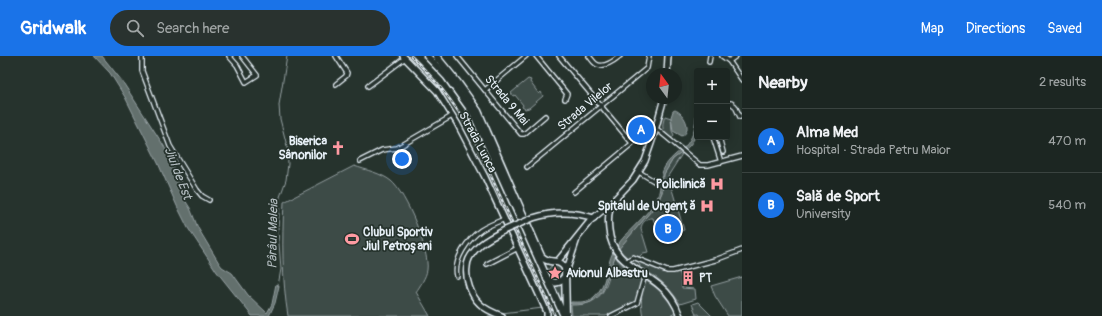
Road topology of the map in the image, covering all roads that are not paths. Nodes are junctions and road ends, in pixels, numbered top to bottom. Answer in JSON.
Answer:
{"nodes":[{"id":1,"x":142,"y":56,"type":"edge"},
{"id":2,"x":229,"y":56,"type":"edge"},
{"id":3,"x":242,"y":56,"type":"edge"},
{"id":4,"x":336,"y":56,"type":"edge"},
{"id":5,"x":427,"y":56,"type":"edge"},
{"id":6,"x":436,"y":56,"type":"edge"},
{"id":7,"x":457,"y":56,"type":"edge"},
{"id":8,"x":526,"y":56,"type":"edge"},
{"id":9,"x":536,"y":56,"type":"edge"},
{"id":10,"x":559,"y":56,"type":"edge"},
{"id":11,"x":589,"y":56,"type":"edge"},
{"id":12,"x":620,"y":56,"type":"edge"},
{"id":13,"x":649,"y":56,"type":"edge"},
{"id":14,"x":668,"y":56,"type":"edge"},
{"id":15,"x":710,"y":56,"type":"edge"},
{"id":16,"x":722,"y":56,"type":"edge"},
{"id":17,"x":736,"y":56,"type":"edge"},
{"id":18,"x":404,"y":57,"type":"edge"},
{"id":19,"x":729,"y":61,"type":"junction"},
{"id":20,"x":709,"y":62,"type":"dead end"},
{"id":21,"x":667,"y":68,"type":"edge"},
{"id":22,"x":742,"y":80,"type":"edge"},
{"id":23,"x":336,"y":84,"type":"dead end"},
{"id":24,"x":368,"y":86,"type":"dead end"},
{"id":25,"x":485,"y":90,"type":"junction"},
{"id":26,"x":565,"y":99,"type":"dead end"},
{"id":27,"x":730,"y":103,"type":"edge"},
{"id":28,"x":662,"y":104,"type":"edge"},
{"id":29,"x":601,"y":107,"type":"junction"},
{"id":30,"x":452,"y":116,"type":"junction"},
{"id":31,"x":546,"y":116,"type":"dead end"},
{"id":32,"x":741,"y":117,"type":"edge"},
{"id":33,"x":742,"y":124,"type":"edge"},
{"id":34,"x":656,"y":130,"type":"junction"},
{"id":35,"x":714,"y":140,"type":"edge"},
{"id":36,"x":720,"y":140,"type":"edge"},
{"id":37,"x":632,"y":143,"type":"junction"},
{"id":38,"x":721,"y":144,"type":"junction"},
{"id":39,"x":716,"y":146,"type":"junction"},
{"id":40,"x":723,"y":152,"type":"dead end"},
{"id":41,"x":742,"y":156,"type":"edge"},
{"id":42,"x":360,"y":161,"type":"dead end"},
{"id":43,"x":721,"y":162,"type":"junction"},
{"id":44,"x":527,"y":167,"type":"dead end"},
{"id":45,"x":639,"y":172,"type":"junction"},
{"id":46,"x":654,"y":180,"type":"dead end"},
{"id":47,"x":574,"y":192,"type":"dead end"},
{"id":48,"x":209,"y":200,"type":"dead end"},
{"id":49,"x":612,"y":202,"type":"junction"},
{"id":50,"x":595,"y":217,"type":"junction"},
{"id":51,"x":505,"y":219,"type":"junction"},
{"id":52,"x":608,"y":226,"type":"junction"},
{"id":53,"x":578,"y":236,"type":"junction"},
{"id":54,"x":518,"y":248,"type":"junction"},
{"id":55,"x":742,"y":250,"type":"edge"},
{"id":56,"x":554,"y":262,"type":"junction"},
{"id":57,"x":626,"y":262,"type":"junction"},
{"id":58,"x":487,"y":264,"type":"dead end"},
{"id":59,"x":544,"y":273,"type":"junction"},
{"id":60,"x":566,"y":274,"type":"junction"},
{"id":61,"x":645,"y":275,"type":"junction"},
{"id":62,"x":457,"y":276,"type":"dead end"},
{"id":63,"x":547,"y":280,"type":"junction"},
{"id":64,"x":547,"y":315,"type":"edge"},
{"id":65,"x":501,"y":316,"type":"edge"},
{"id":66,"x":565,"y":316,"type":"edge"},
{"id":67,"x":611,"y":316,"type":"edge"},
{"id":68,"x":680,"y":316,"type":"edge"}],
"edges":[{"from":1,"to":48,"type":"street"},
{"from":2,"to":3,"type":"street"},
{"from":4,"to":23,"type":"street"},
{"from":5,"to":59,"type":"main road"},
{"from":6,"to":56,"type":"main road"},
{"from":7,"to":25,"type":"street","name":"Strada 9 Mai"},
{"from":8,"to":25,"type":"street"},
{"from":9,"to":26,"type":"street"},
{"from":10,"to":29,"type":"street"},
{"from":11,"to":12,"type":"street"},
{"from":13,"to":29,"type":"street","name":"Strada Vilelor"},
{"from":14,"to":21,"type":"main road"},
{"from":15,"to":20,"type":"street"},
{"from":16,"to":19,"type":"street"},
{"from":17,"to":19,"type":"street"},
{"from":18,"to":24,"type":"street"},
{"from":18,"to":30,"type":"main road","name":"Strada Lunca"},
{"from":19,"to":22,"type":"street"},
{"from":25,"to":31,"type":"street","name":"Strada 9 Mai"},
{"from":27,"to":32,"type":"street"},
{"from":28,"to":34,"type":"main road"},
{"from":29,"to":37,"type":"street"},
{"from":29,"to":44,"type":"street","name":"Strada Vilelor"},
{"from":30,"to":42,"type":"street"},
{"from":30,"to":51,"type":"main road","name":"Strada Lunca"},
{"from":32,"to":33,"type":"street"},
{"from":34,"to":37,"type":"street"},
{"from":34,"to":43,"type":"street"},
{"from":34,"to":45,"type":"main road"},
{"from":35,"to":39,"type":"street"},
{"from":36,"to":38,"type":"street"},
{"from":37,"to":47,"type":"street"},
{"from":38,"to":39,"type":"street"},
{"from":38,"to":40,"type":"street"},
{"from":39,"to":43,"type":"street"},
{"from":41,"to":43,"type":"street"},
{"from":45,"to":46,"type":"street"},
{"from":45,"to":49,"type":"main road"},
{"from":49,"to":50,"type":"main road"},
{"from":49,"to":52,"type":"main road"},
{"from":50,"to":52,"type":"main road"},
{"from":50,"to":53,"type":"main road"},
{"from":50,"to":65,"type":"main road","bridge":true},
{"from":51,"to":54,"type":"main road","name":"Strada Lunca"},
{"from":51,"to":62,"type":"street"},
{"from":52,"to":57,"type":"main road"},
{"from":53,"to":56,"type":"main road"},
{"from":53,"to":60,"type":"main road"},
{"from":54,"to":58,"type":"street"},
{"from":54,"to":64,"type":"main road","name":"Strada Lunca"},
{"from":55,"to":57,"type":"street"},
{"from":56,"to":59,"type":"main road"},
{"from":56,"to":60,"type":"main road"},
{"from":57,"to":61,"type":"main road"},
{"from":59,"to":63,"type":"main road"},
{"from":60,"to":63,"type":"main road"},
{"from":60,"to":66,"type":"main road"},
{"from":61,"to":67,"type":"street"},
{"from":61,"to":68,"type":"main road"},
{"from":63,"to":66,"type":"main road"}]}
